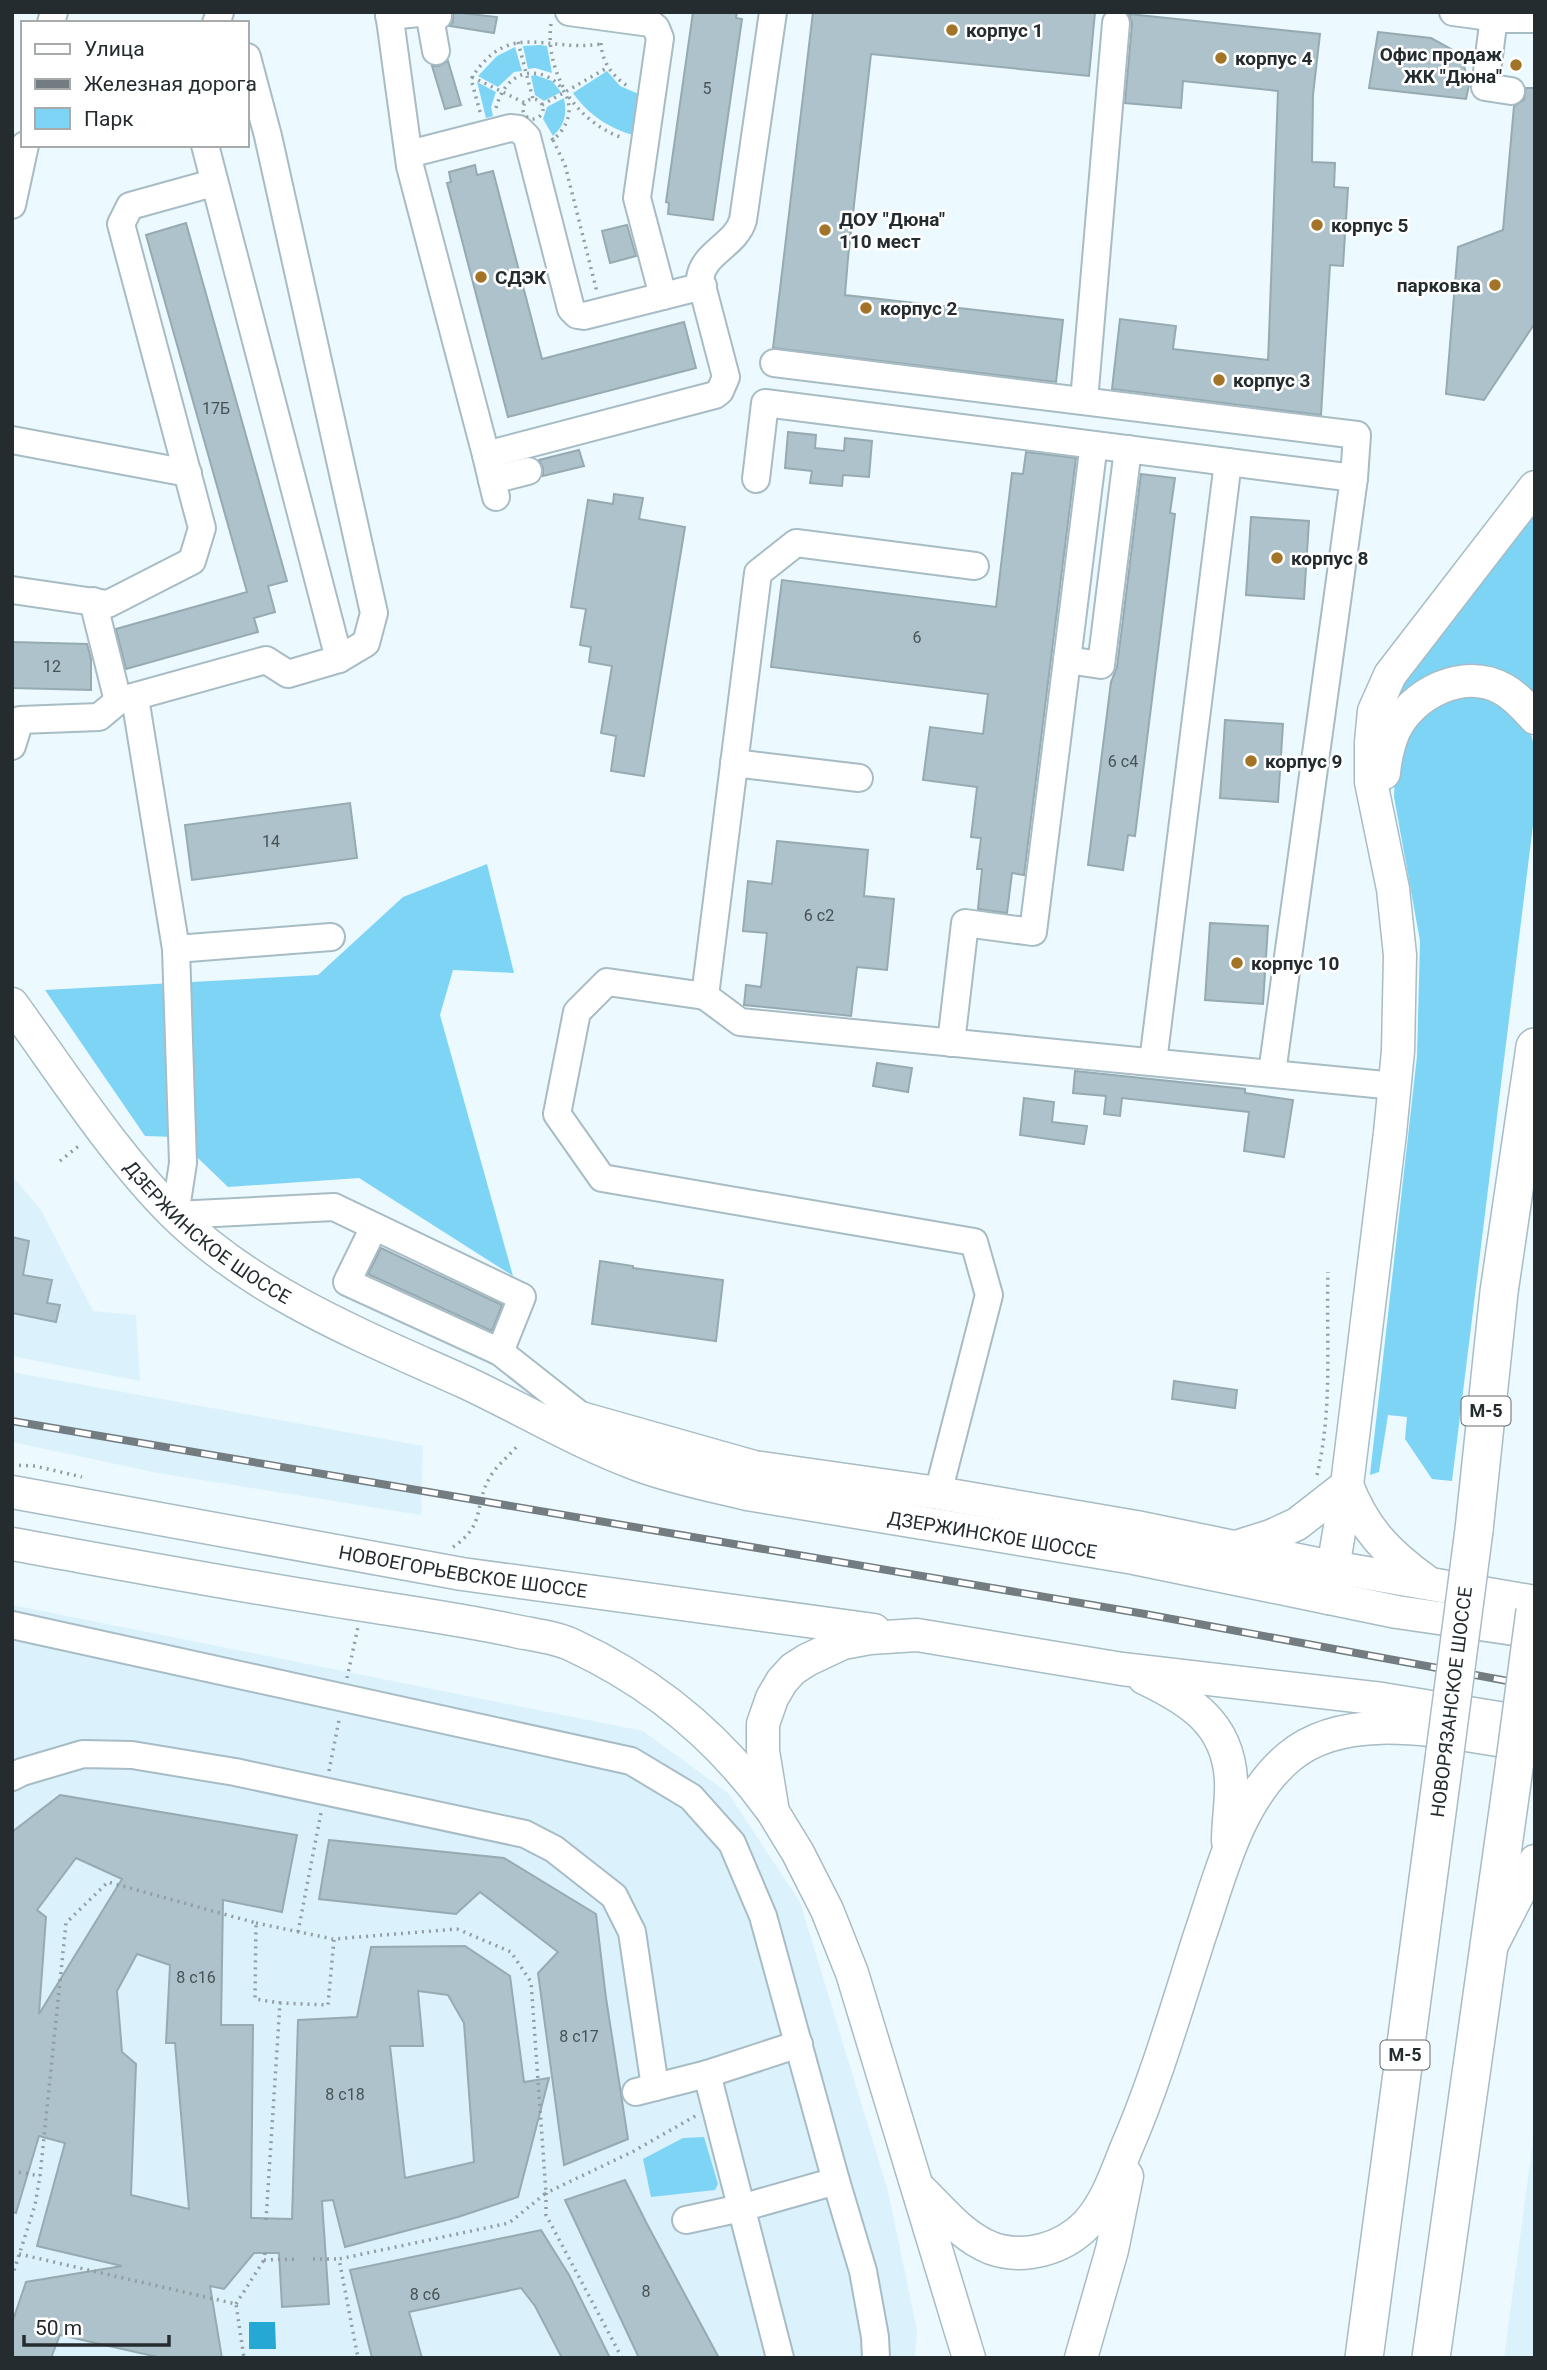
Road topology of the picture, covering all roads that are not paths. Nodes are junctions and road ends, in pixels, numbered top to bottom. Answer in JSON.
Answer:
{"nodes":[{"id":1,"x":773,"y":12,"type":"edge"},
{"id":2,"x":1453,"y":12,"type":"edge"},
{"id":3,"x":389,"y":14,"type":"edge"},
{"id":4,"x":433,"y":14,"type":"edge"},
{"id":5,"x":560,"y":16,"type":"edge"},
{"id":6,"x":1500,"y":18,"type":"junction"},
{"id":7,"x":1535,"y":19,"type":"edge"},
{"id":8,"x":1116,"y":23,"type":"dead end"},
{"id":9,"x":436,"y":51,"type":"dead end"},
{"id":10,"x":248,"y":61,"type":"edge"},
{"id":11,"x":1511,"y":90,"type":"dead end"},
{"id":12,"x":25,"y":147,"type":"edge"},
{"id":13,"x":205,"y":147,"type":"edge"},
{"id":14,"x":409,"y":154,"type":"junction"},
{"id":15,"x":213,"y":183,"type":"junction"},
{"id":16,"x":12,"y":205,"type":"edge"},
{"id":17,"x":702,"y":286,"type":"junction"},
{"id":18,"x":663,"y":296,"type":"junction"},
{"id":19,"x":774,"y":363,"type":"dead end"},
{"id":20,"x":1084,"y":401,"type":"junction"},
{"id":21,"x":12,"y":440,"type":"edge"},
{"id":22,"x":1128,"y":449,"type":"junction"},
{"id":23,"x":1092,"y":460,"type":"dead end"},
{"id":24,"x":1228,"y":462,"type":"junction"},
{"id":25,"x":528,"y":471,"type":"dead end"},
{"id":26,"x":188,"y":473,"type":"junction"},
{"id":27,"x":491,"y":478,"type":"junction"},
{"id":28,"x":1354,"y":478,"type":"junction"},
{"id":29,"x":756,"y":479,"type":"dead end"},
{"id":30,"x":1535,"y":487,"type":"edge"},
{"id":31,"x":975,"y":566,"type":"dead end"},
{"id":32,"x":12,"y":590,"type":"edge"},
{"id":33,"x":93,"y":601,"type":"junction"},
{"id":34,"x":339,"y":659,"type":"junction"},
{"id":35,"x":1067,"y":660,"type":"junction"},
{"id":36,"x":127,"y":699,"type":"junction"},
{"id":37,"x":1535,"y":718,"type":"edge"},
{"id":38,"x":12,"y":746,"type":"edge"},
{"id":39,"x":734,"y":763,"type":"junction"},
{"id":40,"x":859,"y":778,"type":"dead end"},
{"id":41,"x":1381,"y":834,"type":"junction"},
{"id":42,"x":331,"y":937,"type":"dead end"},
{"id":43,"x":176,"y":949,"type":"junction"},
{"id":44,"x":705,"y":996,"type":"junction"},
{"id":45,"x":12,"y":1004,"type":"edge"},
{"id":46,"x":951,"y":1042,"type":"junction"},
{"id":47,"x":1535,"y":1046,"type":"edge"},
{"id":48,"x":1153,"y":1062,"type":"junction"},
{"id":49,"x":1272,"y":1073,"type":"junction"},
{"id":50,"x":1395,"y":1086,"type":"junction"},
{"id":51,"x":175,"y":1215,"type":"junction"},
{"id":52,"x":374,"y":1227,"type":"junction"},
{"id":53,"x":500,"y":1352,"type":"junction"},
{"id":54,"x":468,"y":1384,"type":"junction"},
{"id":55,"x":586,"y":1420,"type":"junction"},
{"id":56,"x":1331,"y":1482,"type":"junction"},
{"id":57,"x":808,"y":1490,"type":"junction"},
{"id":58,"x":12,"y":1492,"type":"edge"},
{"id":59,"x":938,"y":1493,"type":"junction"},
{"id":60,"x":12,"y":1545,"type":"edge"},
{"id":61,"x":1235,"y":1548,"type":"junction"},
{"id":62,"x":1332,"y":1567,"type":"junction"},
{"id":63,"x":1430,"y":1584,"type":"junction"},
{"id":64,"x":1328,"y":1598,"type":"junction"},
{"id":65,"x":1535,"y":1602,"type":"edge"},
{"id":66,"x":1535,"y":1611,"type":"edge"},
{"id":67,"x":12,"y":1625,"type":"edge"},
{"id":68,"x":1535,"y":1632,"type":"edge"},
{"id":69,"x":917,"y":1635,"type":"junction"},
{"id":70,"x":1122,"y":1669,"type":"junction"},
{"id":71,"x":1535,"y":1724,"type":"edge"},
{"id":72,"x":1525,"y":1753,"type":"edge"},
{"id":73,"x":12,"y":1777,"type":"edge"},
{"id":74,"x":773,"y":1812,"type":"junction"},
{"id":75,"x":1228,"y":1852,"type":"junction"},
{"id":76,"x":1535,"y":1860,"type":"edge"},
{"id":77,"x":1486,"y":1958,"type":"junction"},
{"id":78,"x":799,"y":2044,"type":"junction"},
{"id":79,"x":707,"y":2074,"type":"junction"},
{"id":80,"x":1139,"y":2120,"type":"junction"},
{"id":81,"x":836,"y":2180,"type":"junction"},
{"id":82,"x":919,"y":2189,"type":"junction"},
{"id":83,"x":741,"y":2208,"type":"junction"},
{"id":84,"x":686,"y":2220,"type":"dead end"},
{"id":85,"x":780,"y":2358,"type":"edge"},
{"id":86,"x":876,"y":2358,"type":"edge"},
{"id":87,"x":970,"y":2358,"type":"edge"},
{"id":88,"x":1081,"y":2358,"type":"edge"},
{"id":89,"x":1364,"y":2358,"type":"edge"},
{"id":90,"x":1431,"y":2358,"type":"edge"}],
"edges":[{"from":1,"to":17,"type":"street"},
{"from":2,"to":6,"type":"street"},
{"from":3,"to":4,"type":"street"},
{"from":3,"to":14,"type":"street"},
{"from":4,"to":9,"type":"street"},
{"from":5,"to":18,"type":"street"},
{"from":6,"to":7,"type":"street"},
{"from":6,"to":11,"type":"street"},
{"from":8,"to":20,"type":"street"},
{"from":10,"to":34,"type":"street"},
{"from":12,"to":16,"type":"street"},
{"from":13,"to":15,"type":"street"},
{"from":14,"to":18,"type":"street"},
{"from":14,"to":27,"type":"street"},
{"from":15,"to":26,"type":"street"},
{"from":15,"to":34,"type":"street"},
{"from":17,"to":18,"type":"street"},
{"from":17,"to":27,"type":"street"},
{"from":19,"to":20,"type":"street"},
{"from":20,"to":28,"type":"street"},
{"from":21,"to":26,"type":"street"},
{"from":22,"to":24,"type":"street"},
{"from":22,"to":29,"type":"street"},
{"from":22,"to":35,"type":"street"},
{"from":23,"to":35,"type":"street"},
{"from":24,"to":28,"type":"street"},
{"from":24,"to":48,"type":"street"},
{"from":25,"to":27,"type":"street"},
{"from":26,"to":33,"type":"street"},
{"from":28,"to":49,"type":"street"},
{"from":30,"to":41,"type":"main road"},
{"from":31,"to":39,"type":"street"},
{"from":32,"to":33,"type":"street"},
{"from":33,"to":36,"type":"street"},
{"from":34,"to":36,"type":"street"},
{"from":35,"to":46,"type":"street"},
{"from":36,"to":38,"type":"street"},
{"from":36,"to":43,"type":"street"},
{"from":37,"to":41,"type":"main road"},
{"from":39,"to":40,"type":"street"},
{"from":39,"to":44,"type":"street"},
{"from":41,"to":50,"type":"main road"},
{"from":42,"to":43,"type":"street"},
{"from":43,"to":51,"type":"street"},
{"from":44,"to":46,"type":"street"},
{"from":44,"to":59,"type":"street"},
{"from":45,"to":51,"type":"main road","name":"ДЗЕРЖИНСКОЕ ШОССЕ"},
{"from":46,"to":48,"type":"street"},
{"from":47,"to":89,"type":"highway","name":"НОВОРЯЗАНСКОЕ ШОССЕ","number":"М-5","bridge":true},
{"from":48,"to":49,"type":"street"},
{"from":49,"to":50,"type":"street"},
{"from":50,"to":56,"type":"main road"},
{"from":51,"to":52,"type":"street"},
{"from":51,"to":54,"type":"main road","name":"ДЗЕРЖИНСКОЕ ШОССЕ"},
{"from":52,"to":53,"type":"street"},
{"from":52,"to":53,"type":"street"},
{"from":53,"to":55,"type":"street"},
{"from":54,"to":55,"type":"main road","name":"ДЗЕРЖИНСКОЕ ШОССЕ"},
{"from":54,"to":57,"type":"main road","name":"ДЗЕРЖИНСКОЕ ШОССЕ"},
{"from":55,"to":57,"type":"main road","name":"ДЗЕРЖИНСКОЕ ШОССЕ"},
{"from":56,"to":61,"type":"main road"},
{"from":56,"to":62,"type":"main road"},
{"from":56,"to":63,"type":"main road"},
{"from":57,"to":59,"type":"main road","name":"ДЗЕРЖИНСКОЕ ШОССЕ"},
{"from":57,"to":64,"type":"main road","name":"ДЗЕРЖИНСКОЕ ШОССЕ"},
{"from":58,"to":69,"type":"main road","name":"НОВОЕГОРЬЕВСКОЕ ШОССЕ"},
{"from":59,"to":61,"type":"main road","name":"ДЗЕРЖИНСКОЕ ШОССЕ"},
{"from":60,"to":74,"type":"main road"},
{"from":61,"to":62,"type":"main road","name":"ДЗЕРЖИНСКОЕ ШОССЕ"},
{"from":62,"to":63,"type":"main road","name":"ДЗЕРЖИНСКОЕ ШОССЕ"},
{"from":62,"to":64,"type":"main road"},
{"from":63,"to":65,"type":"main road","name":"ДЗЕРЖИНСКОЕ ШОССЕ"},
{"from":64,"to":68,"type":"main road","name":"ДЗЕРЖИНСКОЕ ШОССЕ"},
{"from":66,"to":72,"type":"highway","bridge":true},
{"from":67,"to":78,"type":"street"},
{"from":69,"to":70,"type":"main road"},
{"from":69,"to":74,"type":"main road"},
{"from":70,"to":71,"type":"main road"},
{"from":70,"to":75,"type":"main road"},
{"from":72,"to":75,"type":"main road"},
{"from":72,"to":77,"type":"highway"},
{"from":73,"to":79,"type":"street"},
{"from":74,"to":82,"type":"main road"},
{"from":75,"to":80,"type":"main road"},
{"from":76,"to":77,"type":"main road"},
{"from":77,"to":90,"type":"highway"},
{"from":78,"to":79,"type":"street"},
{"from":78,"to":81,"type":"street"},
{"from":79,"to":83,"type":"street"},
{"from":80,"to":82,"type":"main road"},
{"from":80,"to":88,"type":"main road"},
{"from":81,"to":83,"type":"street"},
{"from":81,"to":86,"type":"street"},
{"from":82,"to":87,"type":"main road"},
{"from":83,"to":84,"type":"street"},
{"from":83,"to":85,"type":"street"}]}
